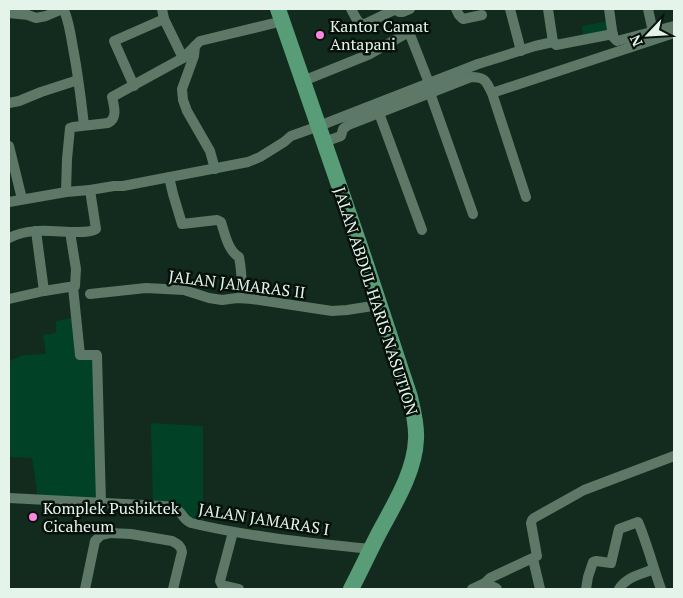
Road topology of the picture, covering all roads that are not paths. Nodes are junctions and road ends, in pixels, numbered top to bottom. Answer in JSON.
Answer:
{"nodes":[{"id":1,"x":351,"y":9,"type":"edge"},
{"id":2,"x":396,"y":9,"type":"edge"},
{"id":3,"x":410,"y":9,"type":"edge"},
{"id":4,"x":456,"y":9,"type":"edge"},
{"id":5,"x":510,"y":9,"type":"edge"},
{"id":6,"x":548,"y":9,"type":"edge"},
{"id":7,"x":609,"y":9,"type":"edge"},
{"id":8,"x":648,"y":9,"type":"edge"},
{"id":9,"x":9,"y":13,"type":"edge"},
{"id":10,"x":163,"y":14,"type":"edge"},
{"id":11,"x":280,"y":15,"type":"edge"},
{"id":12,"x":482,"y":15,"type":"dead end"},
{"id":13,"x":674,"y":26,"type":"edge"},
{"id":14,"x":653,"y":32,"type":"junction"},
{"id":15,"x":674,"y":33,"type":"edge"},
{"id":16,"x":613,"y":34,"type":"junction"},
{"id":17,"x":553,"y":42,"type":"junction"},
{"id":18,"x":195,"y":46,"type":"junction"},
{"id":19,"x":521,"y":51,"type":"junction"},
{"id":20,"x":183,"y":58,"type":"junction"},
{"id":21,"x":78,"y":80,"type":"junction"},
{"id":22,"x":303,"y":81,"type":"junction"},
{"id":23,"x":134,"y":86,"type":"junction"},
{"id":24,"x":430,"y":88,"type":"junction"},
{"id":25,"x":492,"y":93,"type":"junction"},
{"id":26,"x":9,"y":103,"type":"edge"},
{"id":27,"x":379,"y":113,"type":"junction"},
{"id":28,"x":84,"y":125,"type":"junction"},
{"id":29,"x":319,"y":126,"type":"junction"},
{"id":30,"x":324,"y":142,"type":"junction"},
{"id":31,"x":9,"y":146,"type":"edge"},
{"id":32,"x":215,"y":170,"type":"junction"},
{"id":33,"x":169,"y":177,"type":"junction"},
{"id":34,"x":90,"y":190,"type":"junction"},
{"id":35,"x":66,"y":192,"type":"junction"},
{"id":36,"x":526,"y":196,"type":"dead end"},
{"id":37,"x":22,"y":199,"type":"junction"},
{"id":38,"x":9,"y":202,"type":"edge"},
{"id":39,"x":474,"y":214,"type":"dead end"},
{"id":40,"x":422,"y":230,"type":"dead end"},
{"id":41,"x":36,"y":231,"type":"junction"},
{"id":42,"x":70,"y":232,"type":"junction"},
{"id":43,"x":9,"y":238,"type":"edge"},
{"id":44,"x":73,"y":287,"type":"junction"},
{"id":45,"x":44,"y":291,"type":"junction"},
{"id":46,"x":90,"y":294,"type":"dead end"},
{"id":47,"x":242,"y":298,"type":"junction"},
{"id":48,"x":9,"y":300,"type":"edge"},
{"id":49,"x":379,"y":305,"type":"junction"},
{"id":50,"x":674,"y":456,"type":"edge"},
{"id":51,"x":9,"y":498,"type":"edge"},
{"id":52,"x":100,"y":503,"type":"junction"},
{"id":53,"x":233,"y":532,"type":"junction"},
{"id":54,"x":371,"y":549,"type":"junction"},
{"id":55,"x":533,"y":559,"type":"junction"},
{"id":56,"x":654,"y":569,"type":"junction"},
{"id":57,"x":485,"y":583,"type":"junction"},
{"id":58,"x":85,"y":589,"type":"edge"},
{"id":59,"x":173,"y":589,"type":"edge"},
{"id":60,"x":239,"y":589,"type":"edge"},
{"id":61,"x":351,"y":589,"type":"edge"},
{"id":62,"x":472,"y":589,"type":"edge"},
{"id":63,"x":497,"y":589,"type":"edge"},
{"id":64,"x":540,"y":589,"type":"edge"},
{"id":65,"x":586,"y":589,"type":"edge"},
{"id":66,"x":619,"y":589,"type":"edge"},
{"id":67,"x":661,"y":589,"type":"edge"}],
"edges":[{"from":1,"to":2,"type":"street"},
{"from":2,"to":3,"type":"street"},
{"from":4,"to":12,"type":"street"},
{"from":5,"to":19,"type":"street"},
{"from":6,"to":17,"type":"street"},
{"from":7,"to":16,"type":"street"},
{"from":8,"to":14,"type":"street"},
{"from":9,"to":21,"type":"street"},
{"from":10,"to":20,"type":"street"},
{"from":10,"to":23,"type":"street"},
{"from":11,"to":18,"type":"street"},
{"from":11,"to":22,"type":"highway","name":"JALAN ABDUL HARIS NASUTION"},
{"from":13,"to":14,"type":"street"},
{"from":14,"to":16,"type":"street"},
{"from":15,"to":25,"type":"street"},
{"from":16,"to":17,"type":"street"},
{"from":17,"to":19,"type":"street"},
{"from":18,"to":20,"type":"street"},
{"from":18,"to":32,"type":"street"},
{"from":19,"to":24,"type":"street"},
{"from":20,"to":23,"type":"street"},
{"from":21,"to":26,"type":"street"},
{"from":21,"to":28,"type":"street"},
{"from":22,"to":24,"type":"street"},
{"from":22,"to":29,"type":"highway","name":"JALAN ABDUL HARIS NASUTION"},
{"from":23,"to":28,"type":"street"},
{"from":24,"to":25,"type":"street"},
{"from":24,"to":27,"type":"street"},
{"from":24,"to":29,"type":"street"},
{"from":24,"to":39,"type":"street"},
{"from":25,"to":36,"type":"street"},
{"from":27,"to":30,"type":"street"},
{"from":27,"to":40,"type":"street"},
{"from":28,"to":35,"type":"street"},
{"from":29,"to":30,"type":"highway","name":"JALAN ABDUL HARIS NASUTION"},
{"from":29,"to":32,"type":"street"},
{"from":30,"to":49,"type":"highway","name":"JALAN ABDUL HARIS NASUTION"},
{"from":31,"to":37,"type":"street"},
{"from":32,"to":33,"type":"street"},
{"from":33,"to":34,"type":"street"},
{"from":33,"to":47,"type":"street"},
{"from":34,"to":35,"type":"street"},
{"from":34,"to":42,"type":"street"},
{"from":35,"to":37,"type":"street"},
{"from":37,"to":38,"type":"street"},
{"from":41,"to":42,"type":"street"},
{"from":41,"to":43,"type":"street"},
{"from":41,"to":45,"type":"street"},
{"from":42,"to":44,"type":"street"},
{"from":44,"to":45,"type":"street"},
{"from":44,"to":52,"type":"street"},
{"from":45,"to":48,"type":"street"},
{"from":46,"to":47,"type":"street","name":"JALAN JAMARAS II"},
{"from":47,"to":49,"type":"street","name":"JALAN JAMARAS II"},
{"from":49,"to":54,"type":"highway","name":"JALAN ABDUL HARIS NASUTION"},
{"from":50,"to":55,"type":"street"},
{"from":51,"to":52,"type":"street","name":"JALAN JAMARAS I"},
{"from":52,"to":53,"type":"street","name":"JALAN JAMARAS I"},
{"from":53,"to":54,"type":"street","name":"JALAN JAMARAS I"},
{"from":53,"to":60,"type":"street"},
{"from":54,"to":61,"type":"highway","name":"JALAN ABDUL HARIS NASUTION"},
{"from":55,"to":57,"type":"street"},
{"from":55,"to":64,"type":"street"},
{"from":56,"to":65,"type":"street"},
{"from":56,"to":66,"type":"street"},
{"from":56,"to":67,"type":"street"},
{"from":57,"to":62,"type":"street"},
{"from":57,"to":63,"type":"street"},
{"from":58,"to":59,"type":"street"}]}
